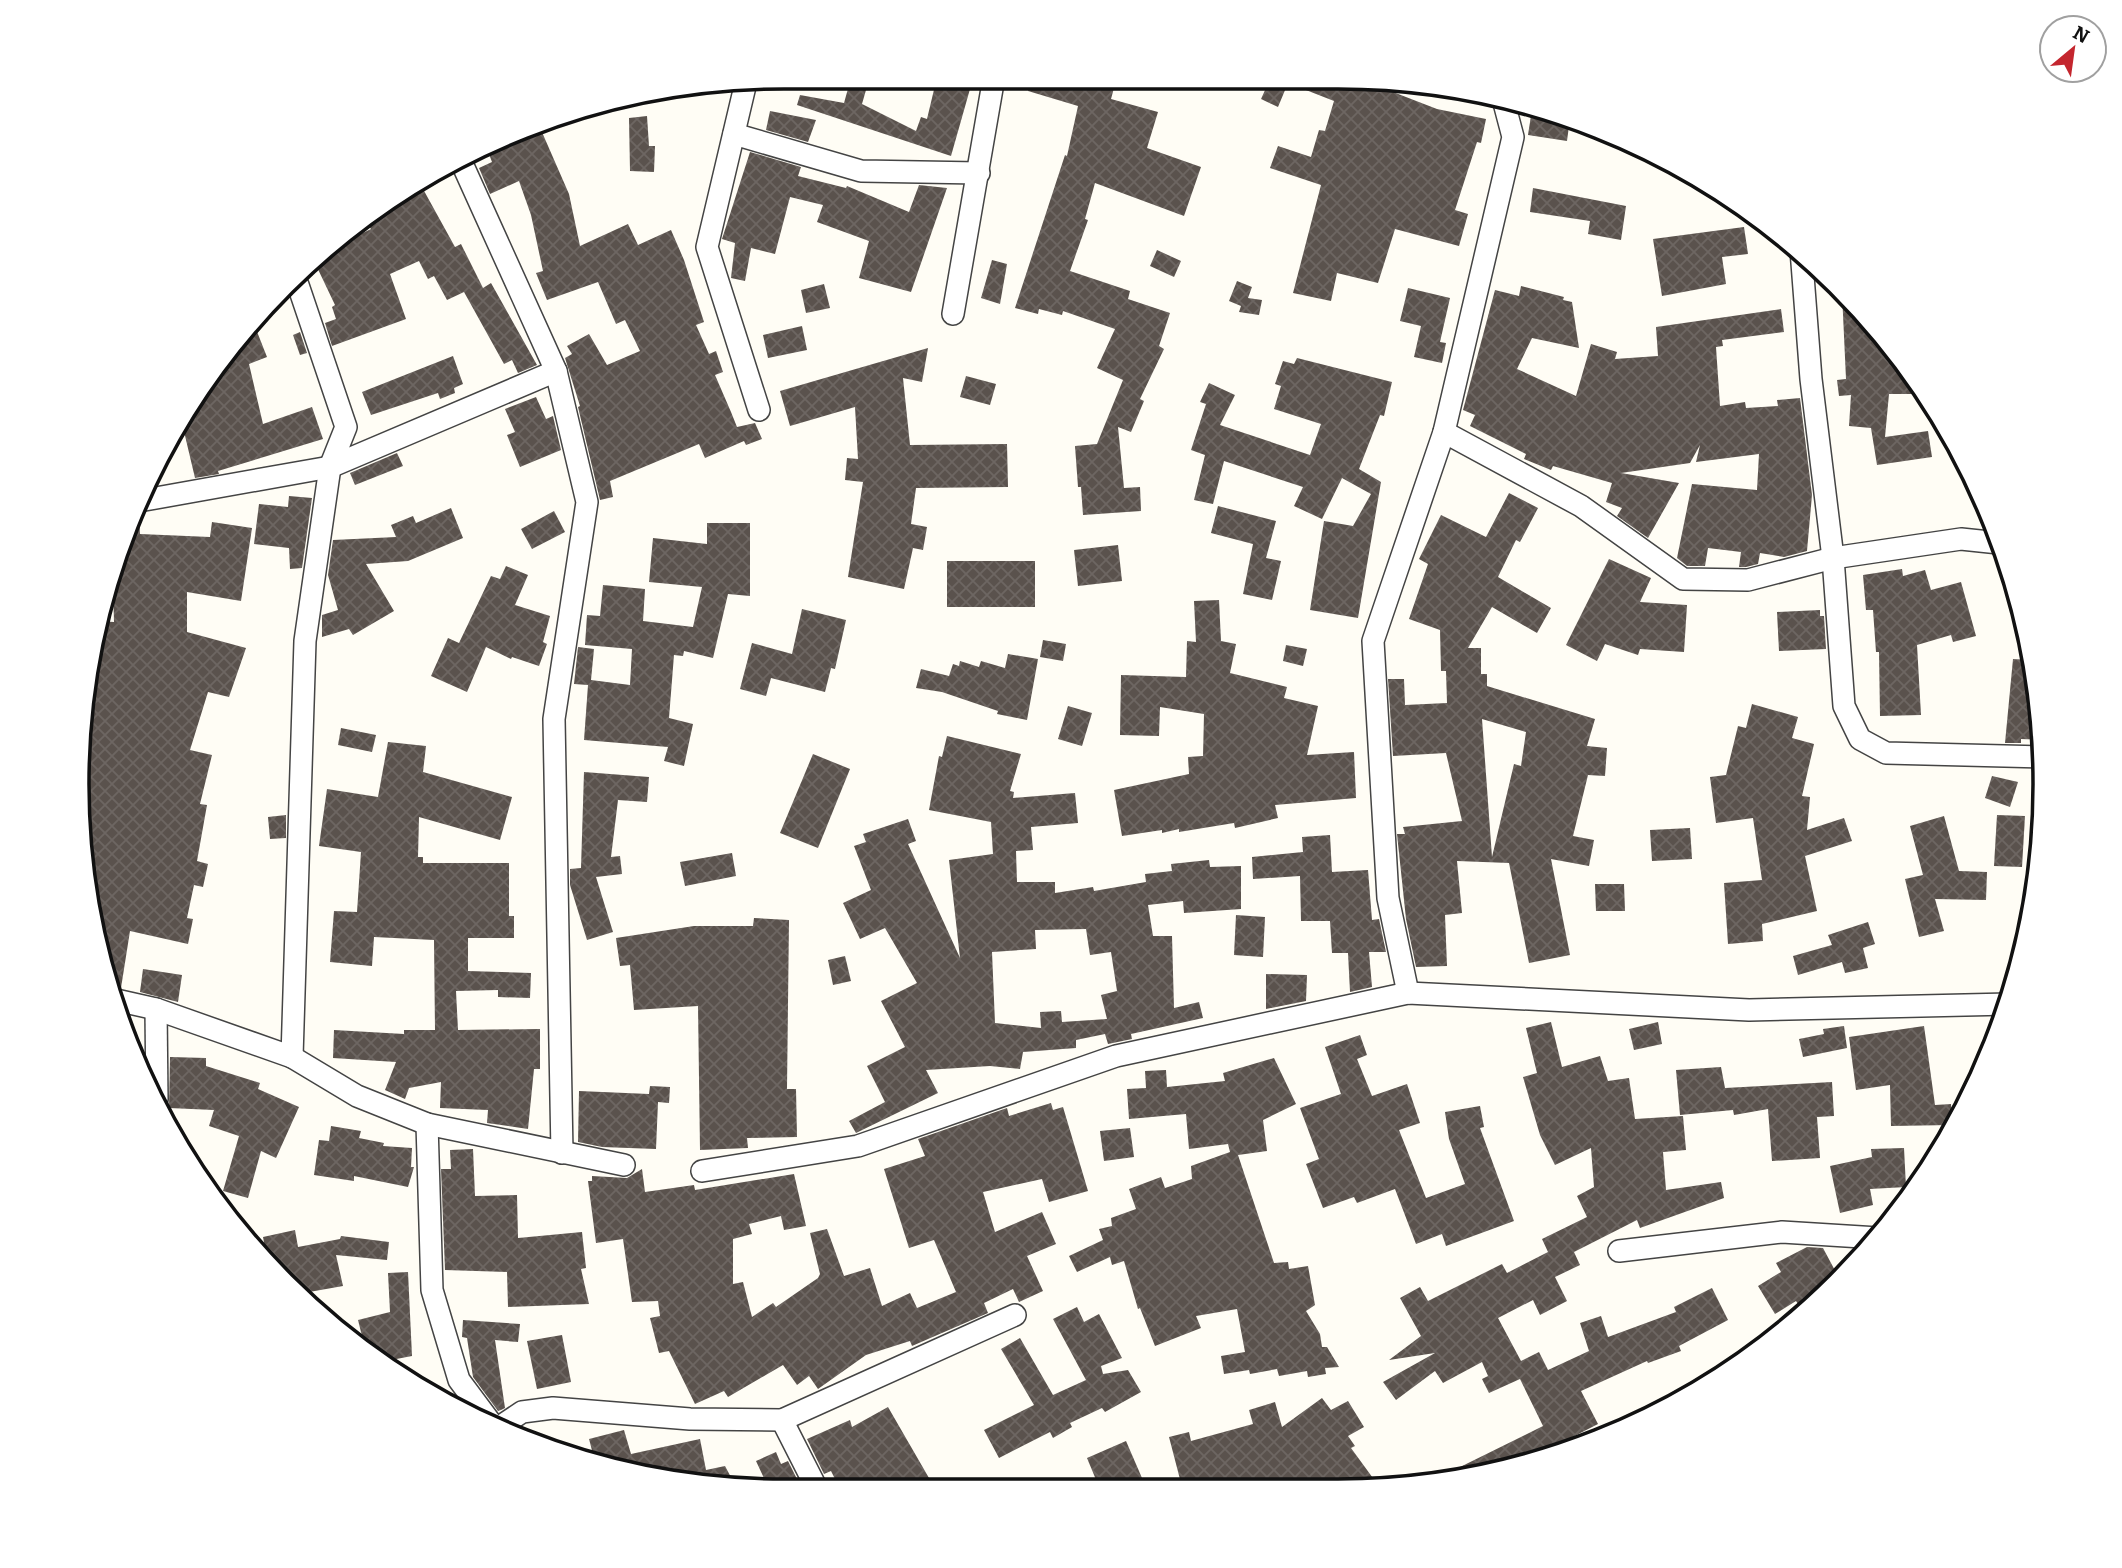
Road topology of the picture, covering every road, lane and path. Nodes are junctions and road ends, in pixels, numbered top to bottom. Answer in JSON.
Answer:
{"nodes":[{"id":1,"x":992,"y":89,"type":"edge"},
{"id":2,"x":744,"y":91,"type":"edge"},
{"id":3,"x":1506,"y":110,"type":"edge"},
{"id":4,"x":734,"y":134,"type":"junction"},
{"id":5,"x":464,"y":168,"type":"edge"},
{"id":6,"x":979,"y":173,"type":"junction"},
{"id":7,"x":1802,"y":268,"type":"edge"},
{"id":8,"x":299,"y":288,"type":"edge"},
{"id":9,"x":953,"y":314,"type":"dead end"},
{"id":10,"x":556,"y":371,"type":"junction"},
{"id":11,"x":759,"y":410,"type":"dead end"},
{"id":12,"x":1444,"y":432,"type":"junction"},
{"id":13,"x":330,"y":467,"type":"junction"},
{"id":14,"x":151,"y":499,"type":"edge"},
{"id":15,"x":1989,"y":542,"type":"edge"},
{"id":16,"x":1833,"y":558,"type":"junction"},
{"id":17,"x":2032,"y":757,"type":"edge"},
{"id":18,"x":1408,"y":993,"type":"junction"},
{"id":19,"x":124,"y":1002,"type":"edge"},
{"id":20,"x":1997,"y":1004,"type":"edge"},
{"id":21,"x":156,"y":1009,"type":"junction"},
{"id":22,"x":292,"y":1057,"type":"junction"},
{"id":23,"x":157,"y":1082,"type":"edge"},
{"id":24,"x":427,"y":1124,"type":"junction"},
{"id":25,"x":562,"y":1153,"type":"junction"},
{"id":26,"x":624,"y":1165,"type":"dead end"},
{"id":27,"x":702,"y":1171,"type":"dead end"},
{"id":28,"x":1864,"y":1237,"type":"edge"},
{"id":29,"x":1619,"y":1251,"type":"dead end"},
{"id":30,"x":1015,"y":1315,"type":"dead end"},
{"id":31,"x":482,"y":1409,"type":"edge"},
{"id":32,"x":782,"y":1420,"type":"junction"},
{"id":33,"x":507,"y":1421,"type":"edge"},
{"id":34,"x":812,"y":1479,"type":"edge"}],
"edges":[{"from":1,"to":6,"type":"street"},
{"from":2,"to":4,"type":"street"},
{"from":3,"to":12,"type":"street"},
{"from":4,"to":6,"type":"street"},
{"from":4,"to":11,"type":"street"},
{"from":5,"to":10,"type":"street"},
{"from":6,"to":9,"type":"street"},
{"from":7,"to":16,"type":"street"},
{"from":8,"to":13,"type":"street"},
{"from":10,"to":13,"type":"street"},
{"from":10,"to":25,"type":"street"},
{"from":12,"to":16,"type":"street"},
{"from":12,"to":18,"type":"street"},
{"from":13,"to":14,"type":"street"},
{"from":13,"to":22,"type":"street"},
{"from":15,"to":16,"type":"street"},
{"from":16,"to":17,"type":"street"},
{"from":18,"to":20,"type":"street"},
{"from":18,"to":27,"type":"street"},
{"from":19,"to":21,"type":"street"},
{"from":21,"to":22,"type":"street"},
{"from":21,"to":23,"type":"street"},
{"from":22,"to":24,"type":"street"},
{"from":24,"to":25,"type":"street"},
{"from":24,"to":31,"type":"street"},
{"from":25,"to":26,"type":"street"},
{"from":28,"to":29,"type":"street"},
{"from":30,"to":32,"type":"street"},
{"from":32,"to":33,"type":"street"},
{"from":32,"to":34,"type":"street"}]}
